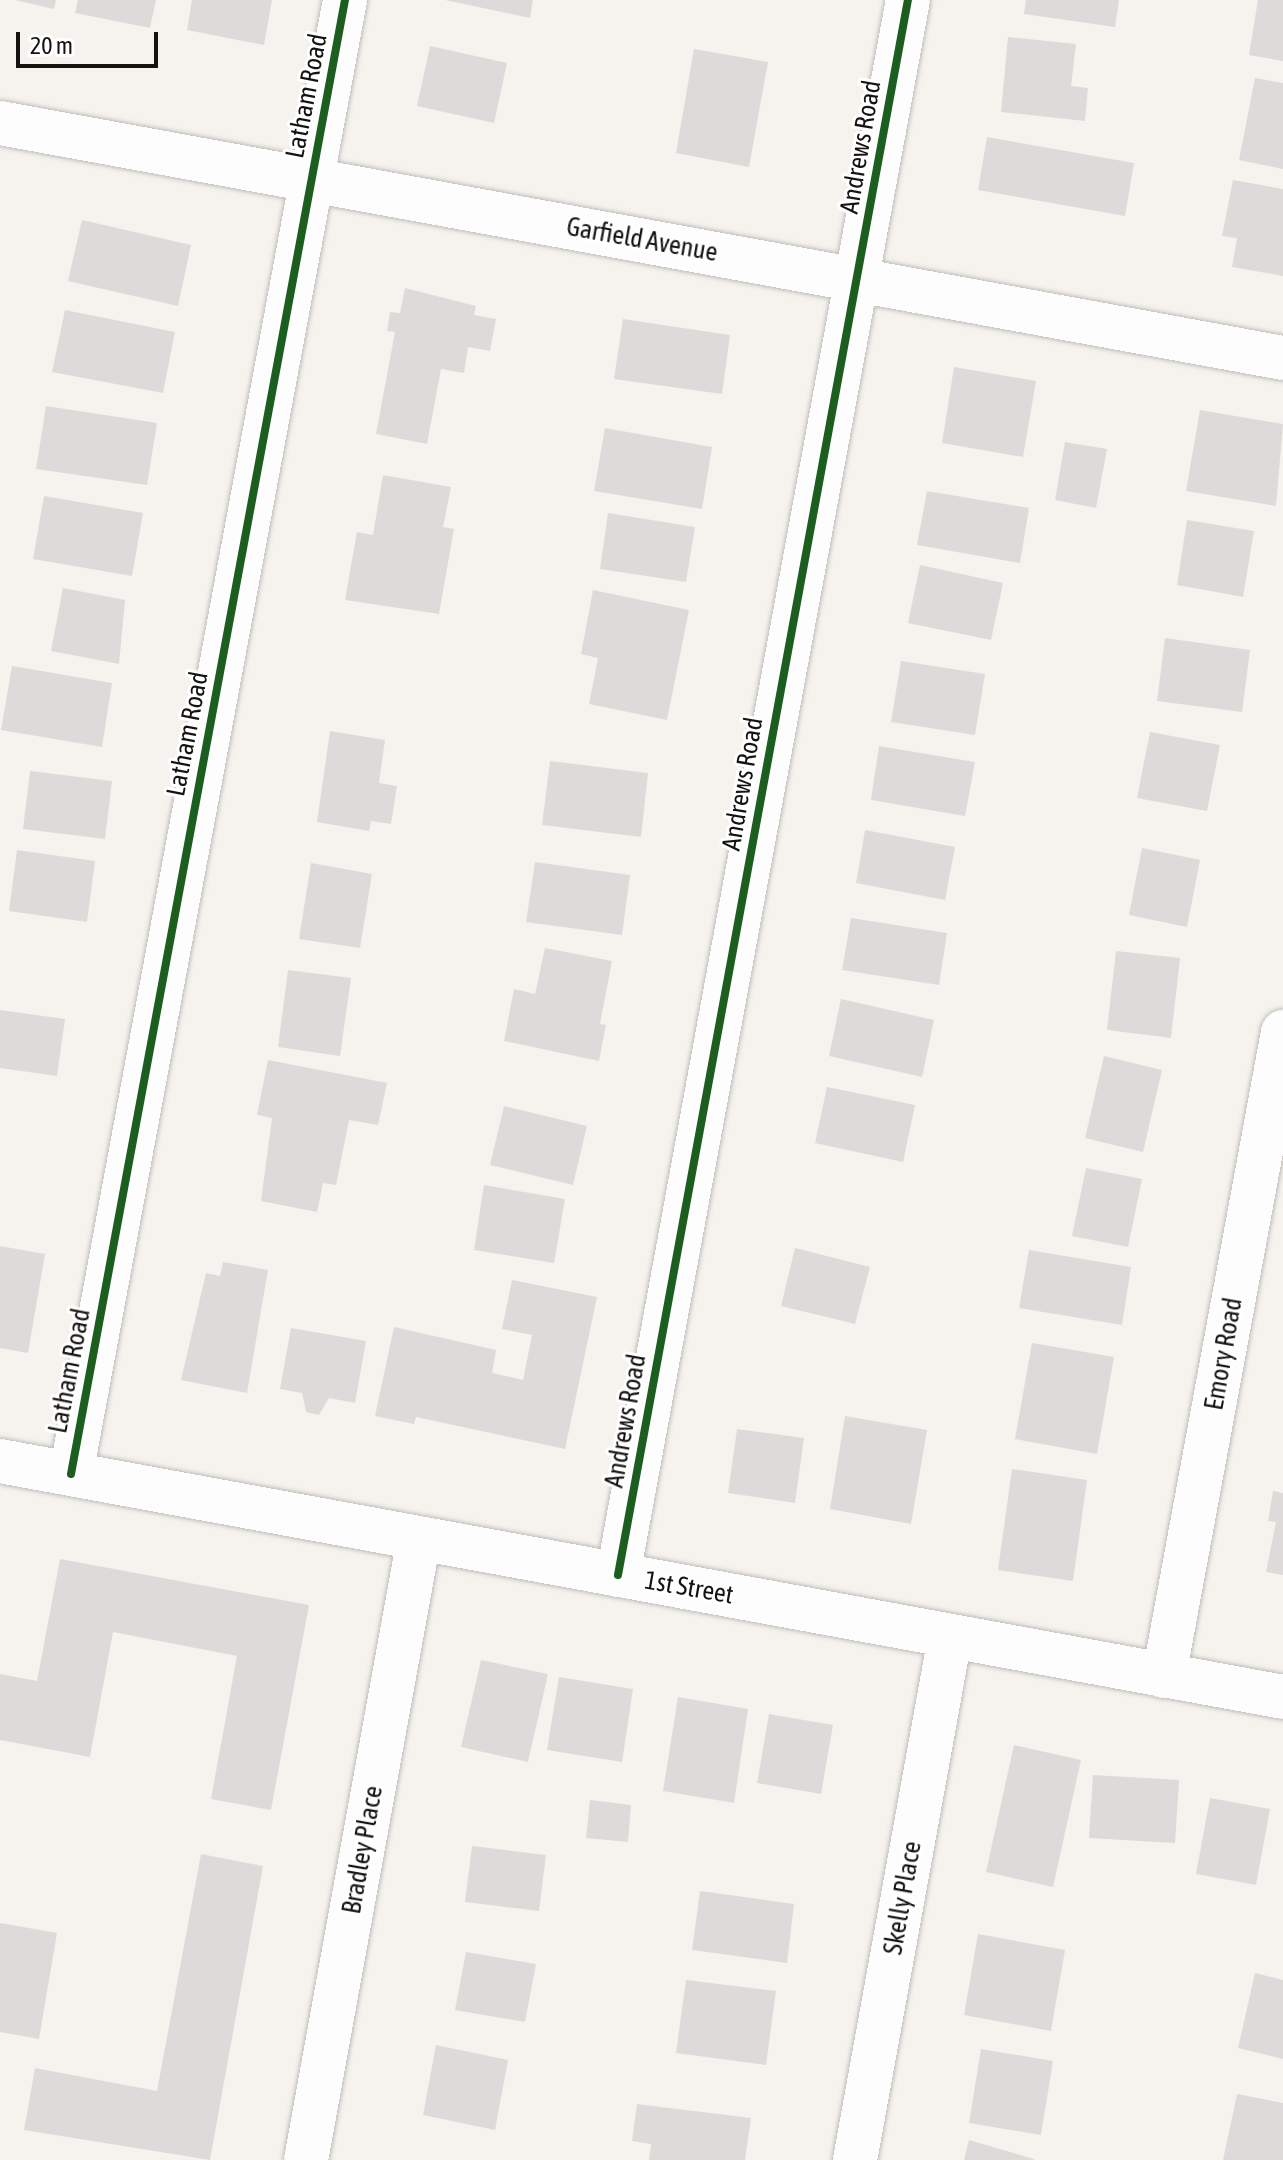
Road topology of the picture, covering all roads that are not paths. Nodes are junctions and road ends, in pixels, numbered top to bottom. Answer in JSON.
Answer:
{"nodes":[{"id":1,"x":345,"y":0,"type":"edge"},
{"id":2,"x":908,"y":0,"type":"edge"},
{"id":3,"x":0,"y":123,"type":"edge"},
{"id":4,"x":312,"y":180,"type":"junction"},
{"id":5,"x":857,"y":280,"type":"junction"},
{"id":6,"x":1283,"y":358,"type":"edge"},
{"id":7,"x":1283,"y":1032,"type":"edge"},
{"id":8,"x":0,"y":1461,"type":"edge"},
{"id":9,"x":71,"y":1474,"type":"junction"},
{"id":10,"x":419,"y":1539,"type":"junction"},
{"id":11,"x":618,"y":1575,"type":"junction"},
{"id":12,"x":950,"y":1637,"type":"junction"},
{"id":13,"x":1164,"y":1676,"type":"junction"},
{"id":14,"x":1283,"y":1697,"type":"edge"},
{"id":15,"x":306,"y":2160,"type":"edge"},
{"id":16,"x":855,"y":2160,"type":"edge"}],
"edges":[{"from":1,"to":4,"type":"street","name":"Latham Road"},
{"from":2,"to":5,"type":"street","name":"Andrews Road"},
{"from":3,"to":4,"type":"street","name":"Garfield Avenue"},
{"from":4,"to":5,"type":"street","name":"Garfield Avenue"},
{"from":4,"to":9,"type":"street","name":"Latham Road"},
{"from":5,"to":6,"type":"street","name":"Garfield Avenue"},
{"from":5,"to":11,"type":"street","name":"Andrews Road"},
{"from":7,"to":13,"type":"street","name":"Emory Road"},
{"from":8,"to":9,"type":"street","name":"1st Street"},
{"from":9,"to":10,"type":"street","name":"1st Street"},
{"from":10,"to":11,"type":"street","name":"1st Street"},
{"from":10,"to":15,"type":"street","name":"Bradley Place"},
{"from":11,"to":12,"type":"street","name":"1st Street"},
{"from":12,"to":13,"type":"street","name":"1st Street"},
{"from":12,"to":16,"type":"street","name":"Skelly Place"},
{"from":13,"to":14,"type":"street","name":"1st Street"}]}
